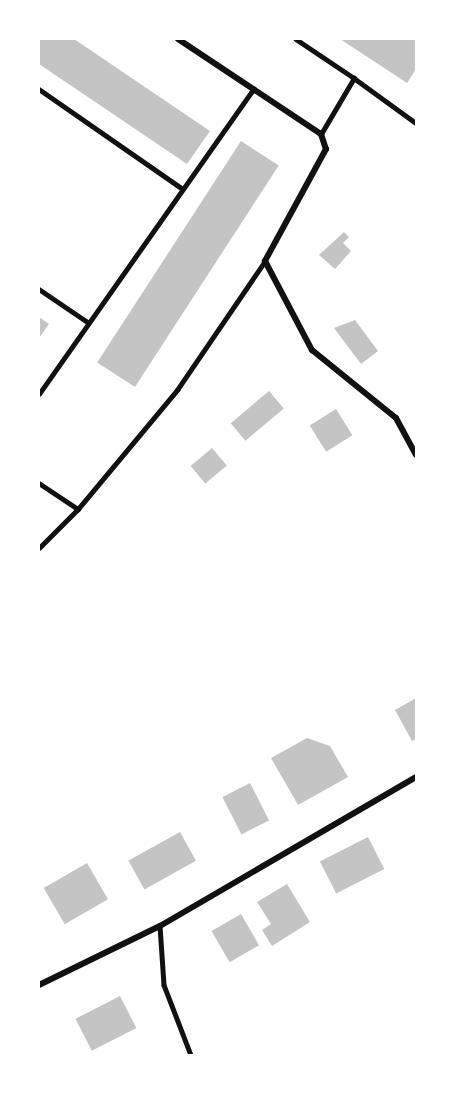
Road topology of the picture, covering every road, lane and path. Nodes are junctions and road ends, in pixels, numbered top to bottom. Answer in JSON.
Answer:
{"nodes":[{"id":1,"x":178,"y":39,"type":"edge"},
{"id":2,"x":296,"y":39,"type":"edge"},
{"id":3,"x":354,"y":78,"type":"junction"},
{"id":4,"x":39,"y":88,"type":"edge"},
{"id":5,"x":253,"y":89,"type":"junction"},
{"id":6,"x":416,"y":123,"type":"edge"},
{"id":7,"x":321,"y":134,"type":"junction"},
{"id":8,"x":183,"y":189,"type":"junction"},
{"id":9,"x":265,"y":261,"type":"junction"},
{"id":10,"x":39,"y":289,"type":"edge"},
{"id":11,"x":88,"y":323,"type":"junction"},
{"id":12,"x":39,"y":394,"type":"edge"},
{"id":13,"x":416,"y":455,"type":"edge"},
{"id":14,"x":39,"y":483,"type":"edge"},
{"id":15,"x":78,"y":509,"type":"junction"},
{"id":16,"x":39,"y":548,"type":"edge"},
{"id":17,"x":416,"y":777,"type":"edge"},
{"id":18,"x":160,"y":926,"type":"junction"},
{"id":19,"x":39,"y":985,"type":"edge"},
{"id":20,"x":190,"y":1055,"type":"edge"}],
"edges":[{"from":1,"to":5,"type":"street"},
{"from":2,"to":3,"type":"lane"},
{"from":3,"to":6,"type":"lane"},
{"from":3,"to":7,"type":"lane"},
{"from":4,"to":8,"type":"lane"},
{"from":5,"to":7,"type":"street"},
{"from":5,"to":8,"type":"lane"},
{"from":7,"to":9,"type":"street"},
{"from":8,"to":11,"type":"lane"},
{"from":9,"to":13,"type":"street"},
{"from":9,"to":15,"type":"lane"},
{"from":10,"to":11,"type":"lane"},
{"from":11,"to":12,"type":"lane"},
{"from":14,"to":15,"type":"lane"},
{"from":15,"to":16,"type":"lane"},
{"from":17,"to":18,"type":"street"},
{"from":18,"to":19,"type":"street"},
{"from":18,"to":20,"type":"lane"}]}
